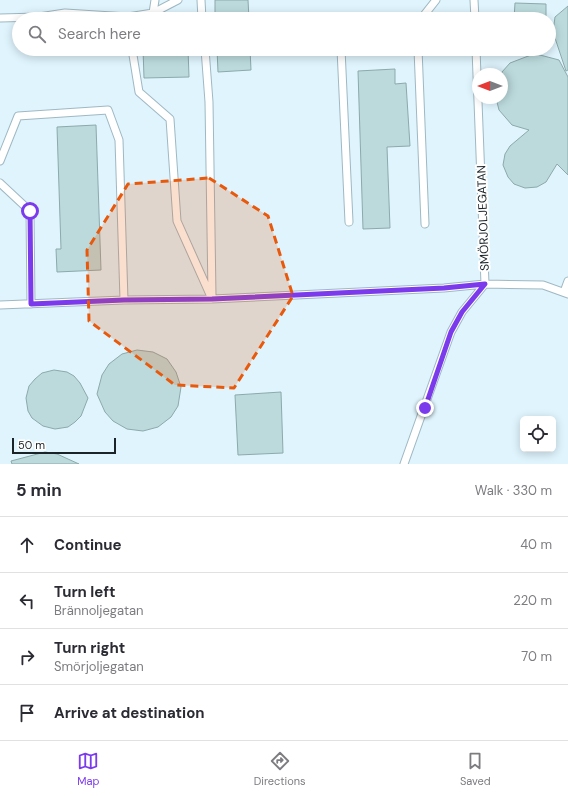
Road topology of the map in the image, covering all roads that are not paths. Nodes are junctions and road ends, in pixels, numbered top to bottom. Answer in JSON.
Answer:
{"nodes":[{"id":1,"x":155,"y":0,"type":"edge"},
{"id":2,"x":178,"y":0,"type":"edge"},
{"id":3,"x":201,"y":0,"type":"edge"},
{"id":4,"x":436,"y":0,"type":"edge"},
{"id":5,"x":474,"y":0,"type":"edge"},
{"id":6,"x":153,"y":12,"type":"edge"},
{"id":7,"x":155,"y":12,"type":"edge"},
{"id":8,"x":202,"y":12,"type":"edge"},
{"id":9,"x":427,"y":12,"type":"edge"},
{"id":10,"x":475,"y":12,"type":"edge"},
{"id":11,"x":0,"y":18,"type":"edge"},
{"id":12,"x":12,"y":18,"type":"edge"},
{"id":13,"x":133,"y":56,"type":"edge"},
{"id":14,"x":206,"y":56,"type":"edge"},
{"id":15,"x":341,"y":56,"type":"edge"},
{"id":16,"x":418,"y":56,"type":"edge"},
{"id":17,"x":476,"y":56,"type":"edge"},
{"id":18,"x":0,"y":161,"type":"edge"},
{"id":19,"x":0,"y":183,"type":"edge"},
{"id":20,"x":349,"y":222,"type":"dead end"},
{"id":21,"x":425,"y":224,"type":"dead end"},
{"id":22,"x":568,"y":281,"type":"edge"},
{"id":23,"x":485,"y":284,"type":"junction"},
{"id":24,"x":566,"y":293,"type":"edge"},
{"id":25,"x":212,"y":299,"type":"junction"},
{"id":26,"x":124,"y":300,"type":"junction"},
{"id":27,"x":31,"y":304,"type":"junction"},
{"id":28,"x":0,"y":305,"type":"edge"},
{"id":29,"x":404,"y":464,"type":"edge"}],
"edges":[{"from":1,"to":6,"type":"lane"},
{"from":2,"to":7,"type":"lane"},
{"from":3,"to":8,"type":"lane"},
{"from":4,"to":9,"type":"lane"},
{"from":5,"to":10,"type":"lane"},
{"from":11,"to":12,"type":"lane"},
{"from":13,"to":25,"type":"lane"},
{"from":14,"to":25,"type":"lane"},
{"from":15,"to":20,"type":"lane"},
{"from":16,"to":21,"type":"lane"},
{"from":17,"to":23,"type":"lane","name":"SMÖRJOLJEGATAN"},
{"from":18,"to":26,"type":"lane"},
{"from":19,"to":27,"type":"lane"},
{"from":22,"to":24,"type":"lane"},
{"from":23,"to":24,"type":"lane"},
{"from":23,"to":25,"type":"lane"},
{"from":23,"to":29,"type":"lane","name":"SMÖRJOLJEGATAN"},
{"from":25,"to":26,"type":"lane"},
{"from":26,"to":27,"type":"lane"},
{"from":27,"to":28,"type":"lane"}]}
